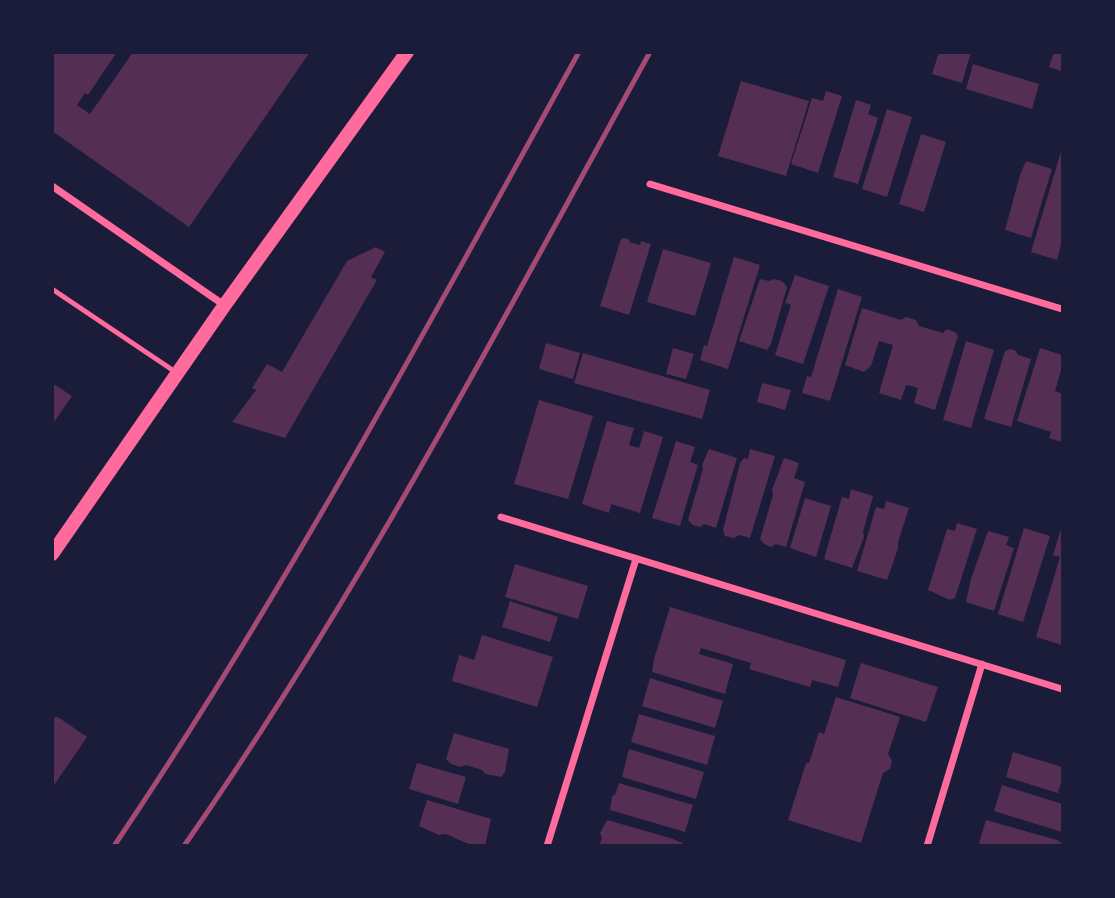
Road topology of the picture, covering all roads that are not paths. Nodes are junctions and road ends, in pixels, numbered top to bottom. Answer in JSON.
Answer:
{"nodes":[{"id":1,"x":407,"y":52,"type":"edge"},
{"id":2,"x":650,"y":184,"type":"dead end"},
{"id":3,"x":52,"y":186,"type":"edge"},
{"id":4,"x":52,"y":289,"type":"edge"},
{"id":5,"x":224,"y":306,"type":"junction"},
{"id":6,"x":1062,"y":309,"type":"edge"},
{"id":7,"x":177,"y":373,"type":"junction"},
{"id":8,"x":501,"y":517,"type":"dead end"},
{"id":9,"x":52,"y":554,"type":"edge"},
{"id":10,"x":636,"y":559,"type":"junction"},
{"id":11,"x":982,"y":664,"type":"junction"},
{"id":12,"x":1062,"y":689,"type":"edge"},
{"id":13,"x":547,"y":845,"type":"edge"},
{"id":14,"x":927,"y":845,"type":"edge"}],
"edges":[{"from":1,"to":5,"type":"main road"},
{"from":2,"to":6,"type":"street"},
{"from":3,"to":5,"type":"street"},
{"from":4,"to":7,"type":"lane"},
{"from":5,"to":7,"type":"main road"},
{"from":7,"to":9,"type":"main road"},
{"from":8,"to":10,"type":"street"},
{"from":10,"to":11,"type":"street"},
{"from":10,"to":13,"type":"street"},
{"from":11,"to":12,"type":"street"},
{"from":11,"to":14,"type":"street"}]}
